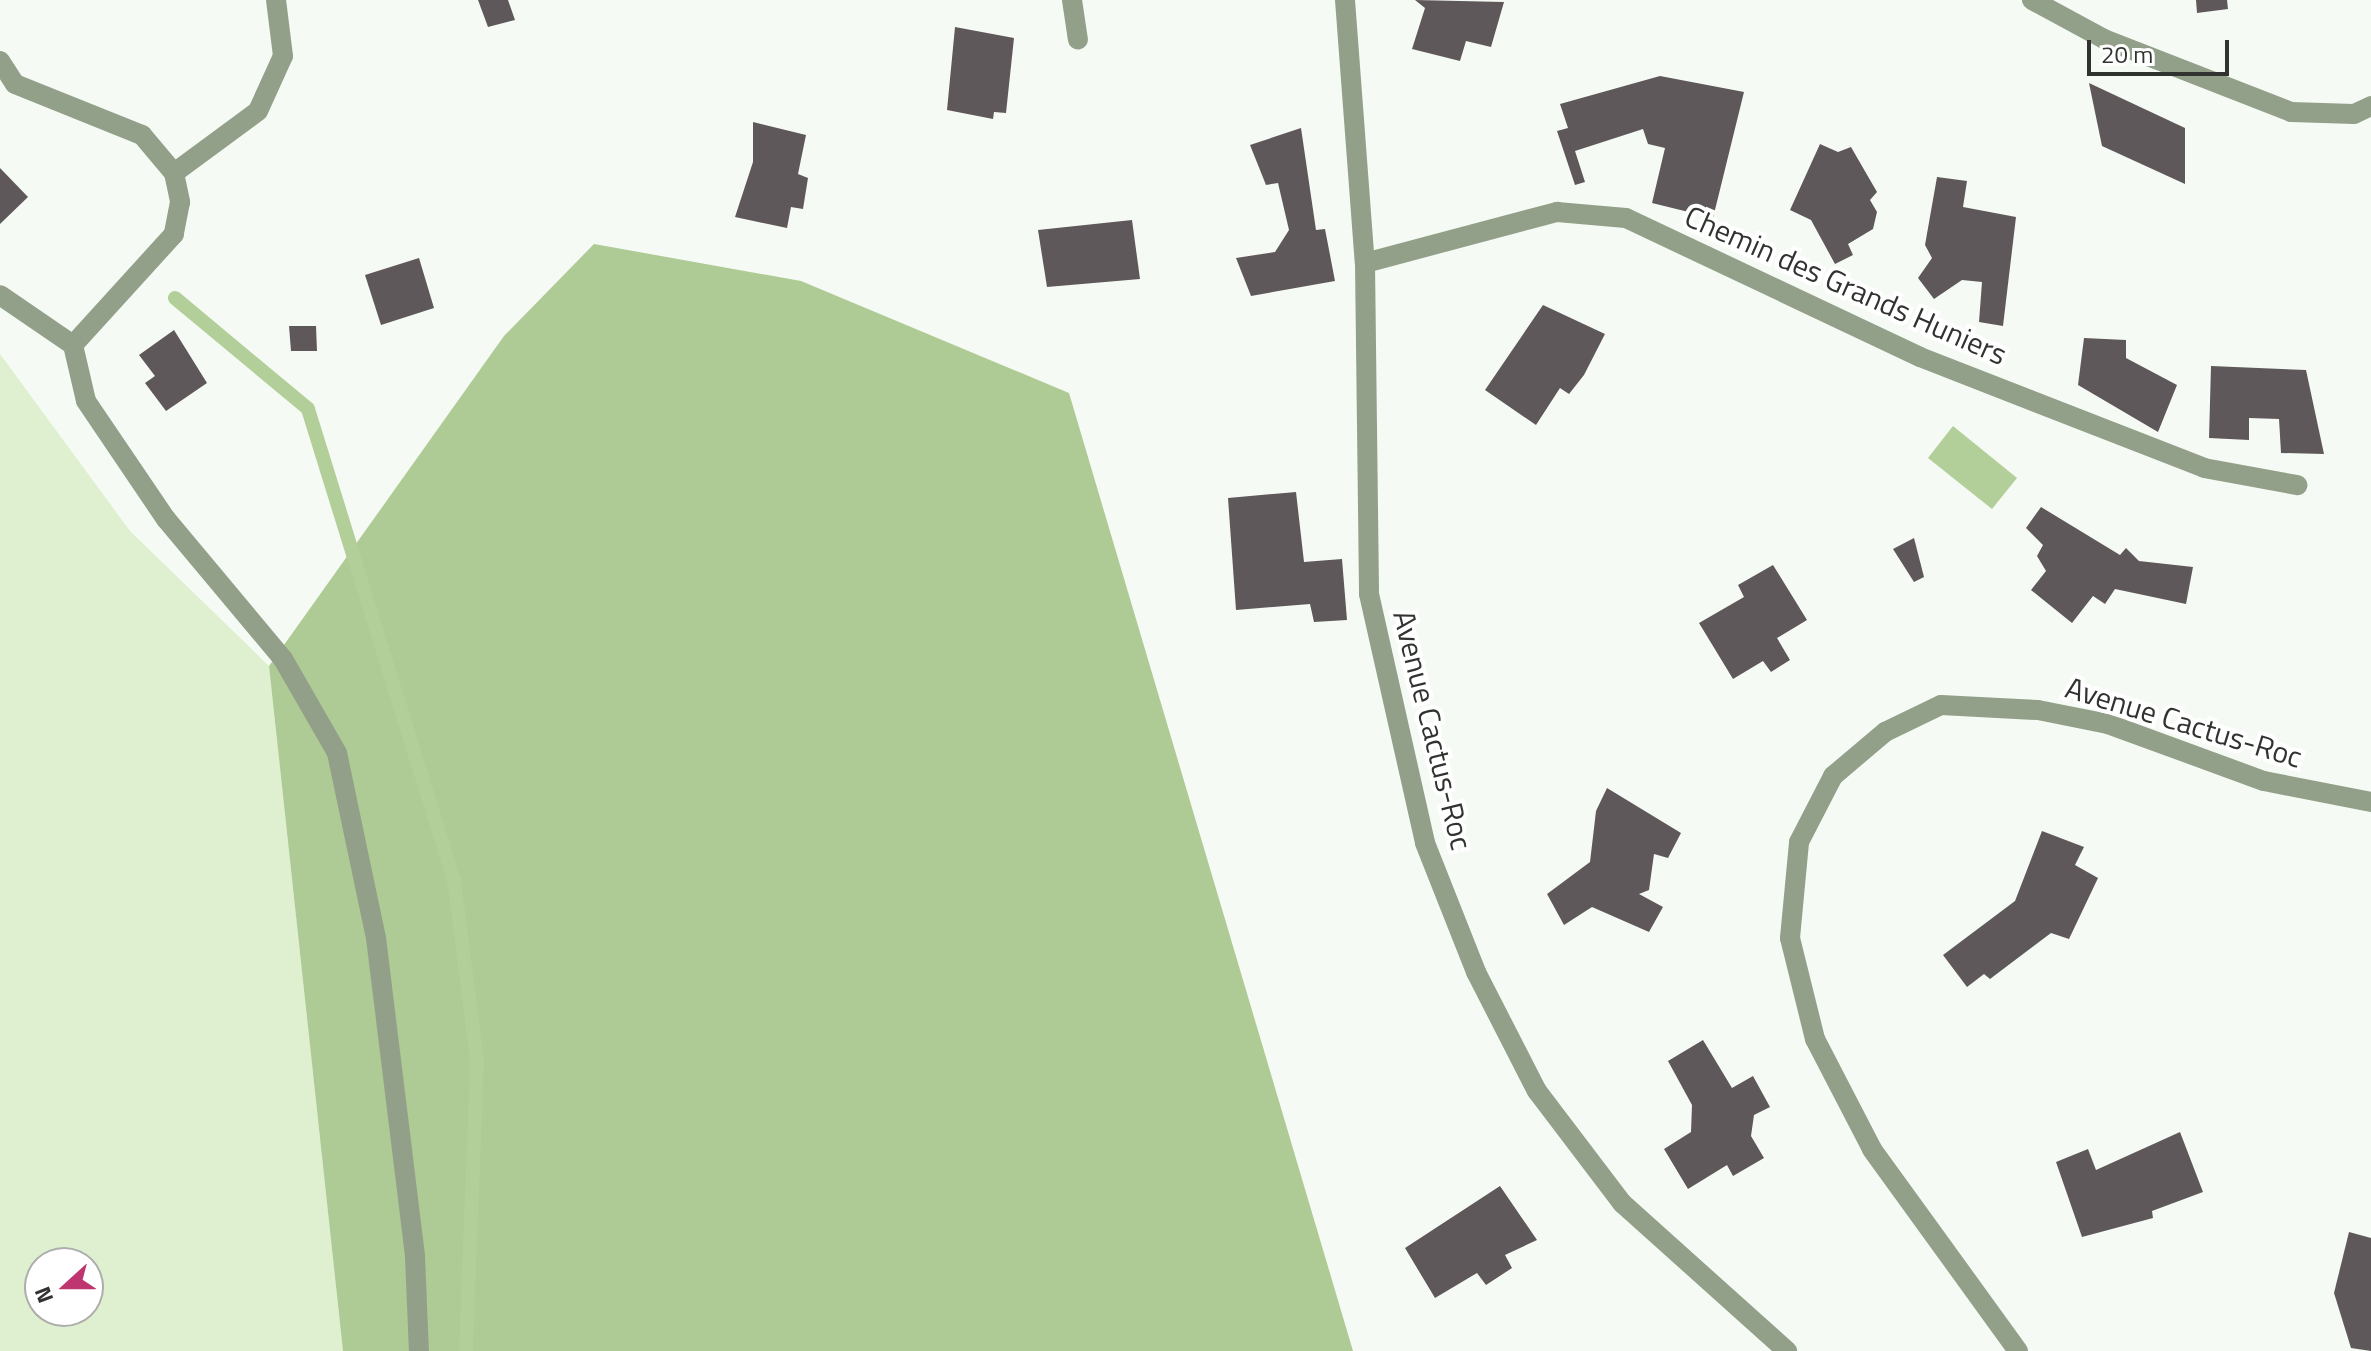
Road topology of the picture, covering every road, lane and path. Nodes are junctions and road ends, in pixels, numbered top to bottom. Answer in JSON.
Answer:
{"nodes":[{"id":1,"x":276,"y":0,"type":"edge"},
{"id":2,"x":1072,"y":0,"type":"edge"},
{"id":3,"x":1345,"y":0,"type":"edge"},
{"id":4,"x":2032,"y":0,"type":"edge"},
{"id":5,"x":1078,"y":40,"type":"dead end"},
{"id":6,"x":0,"y":61,"type":"edge"},
{"id":7,"x":2371,"y":106,"type":"edge"},
{"id":8,"x":174,"y":173,"type":"junction"},
{"id":9,"x":1365,"y":263,"type":"junction"},
{"id":10,"x":0,"y":295,"type":"edge"},
{"id":11,"x":73,"y":345,"type":"junction"},
{"id":12,"x":2297,"y":485,"type":"dead end"},
{"id":13,"x":2371,"y":802,"type":"edge"},
{"id":14,"x":419,"y":1351,"type":"edge"},
{"id":15,"x":1787,"y":1351,"type":"edge"},
{"id":16,"x":2018,"y":1351,"type":"edge"}],
"edges":[{"from":1,"to":8,"type":"street"},
{"from":2,"to":5,"type":"street"},
{"from":3,"to":9,"type":"street","name":"Avenue Cactus-Roc"},
{"from":4,"to":7,"type":"street"},
{"from":6,"to":8,"type":"street"},
{"from":8,"to":11,"type":"street"},
{"from":9,"to":12,"type":"street","name":"Chemin des Grands Huniers"},
{"from":9,"to":15,"type":"street","name":"Avenue Cactus-Roc"},
{"from":10,"to":11,"type":"street"},
{"from":11,"to":14,"type":"street"},
{"from":13,"to":16,"type":"street","name":"Avenue Cactus-Roc"}]}
